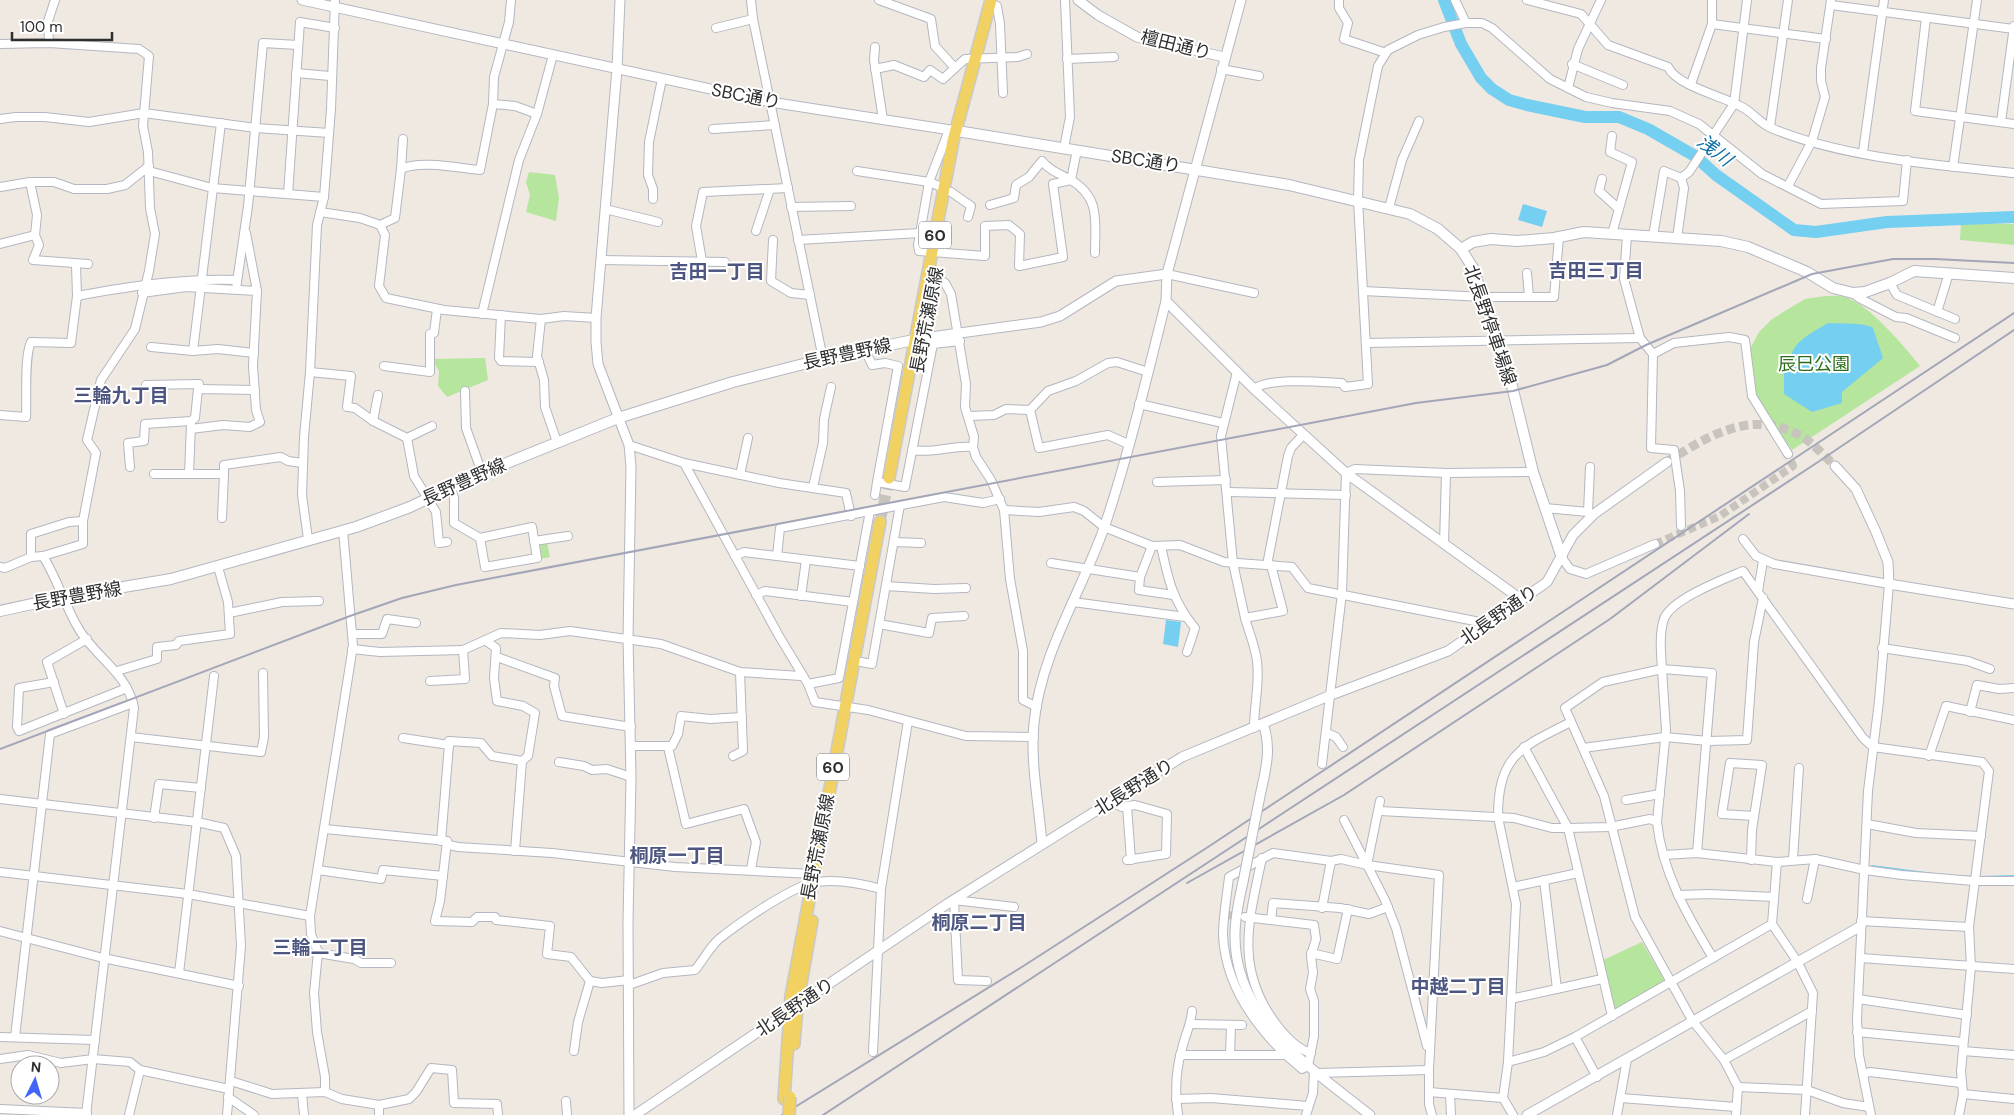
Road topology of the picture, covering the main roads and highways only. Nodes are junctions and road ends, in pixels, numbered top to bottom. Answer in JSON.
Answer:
{"nodes":[{"id":1,"x":991,"y":2,"type":"edge"},
{"id":2,"x":953,"y":131,"type":"junction"},
{"id":3,"x":1195,"y":168,"type":"joint"},
{"id":4,"x":1461,"y":249,"type":"junction"},
{"id":5,"x":936,"y":252,"type":"junction"},
{"id":6,"x":2014,"y":278,"type":"edge"},
{"id":7,"x":919,"y":339,"type":"junction"},
{"id":8,"x":892,"y":478,"type":"tunnel mouth"},
{"id":9,"x":884,"y":523,"type":"tunnel mouth"},
{"id":10,"x":1562,"y":558,"type":"road end"},
{"id":11,"x":0,"y":611,"type":"edge"},
{"id":12,"x":787,"y":1098,"type":"junction"},
{"id":13,"x":783,"y":1115,"type":"edge"},
{"id":14,"x":789,"y":1115,"type":"edge"}],
"edges":[{"from":1,"to":2,"type":"main road","name":"長野荒瀬原線","number":"60"},
{"from":2,"to":3,"type":"main road","name":"SBC通り"},
{"from":2,"to":5,"type":"main road","name":"長野荒瀬原線","number":"60"},
{"from":3,"to":4,"type":"main road","name":"北長野停車場線"},
{"from":4,"to":6,"type":"main road"},
{"from":4,"to":10,"type":"main road","name":"北長野停車場線"},
{"from":5,"to":7,"type":"main road","name":"長野荒瀬原線","number":"60"},
{"from":5,"to":7,"type":"main road","name":"長野荒瀬原線","number":"60"},
{"from":7,"to":8,"type":"main road","name":"長野荒瀬原線","number":"60"},
{"from":7,"to":11,"type":"main road","name":"長野豊野線"},
{"from":9,"to":12,"type":"main road","name":"長野荒瀬原線","number":"60"},
{"from":12,"to":13,"type":"main road","name":"長野荒瀬原線","number":"60"},
{"from":12,"to":14,"type":"main road","name":"長野荒瀬原線","number":"60","bridge":true}]}
